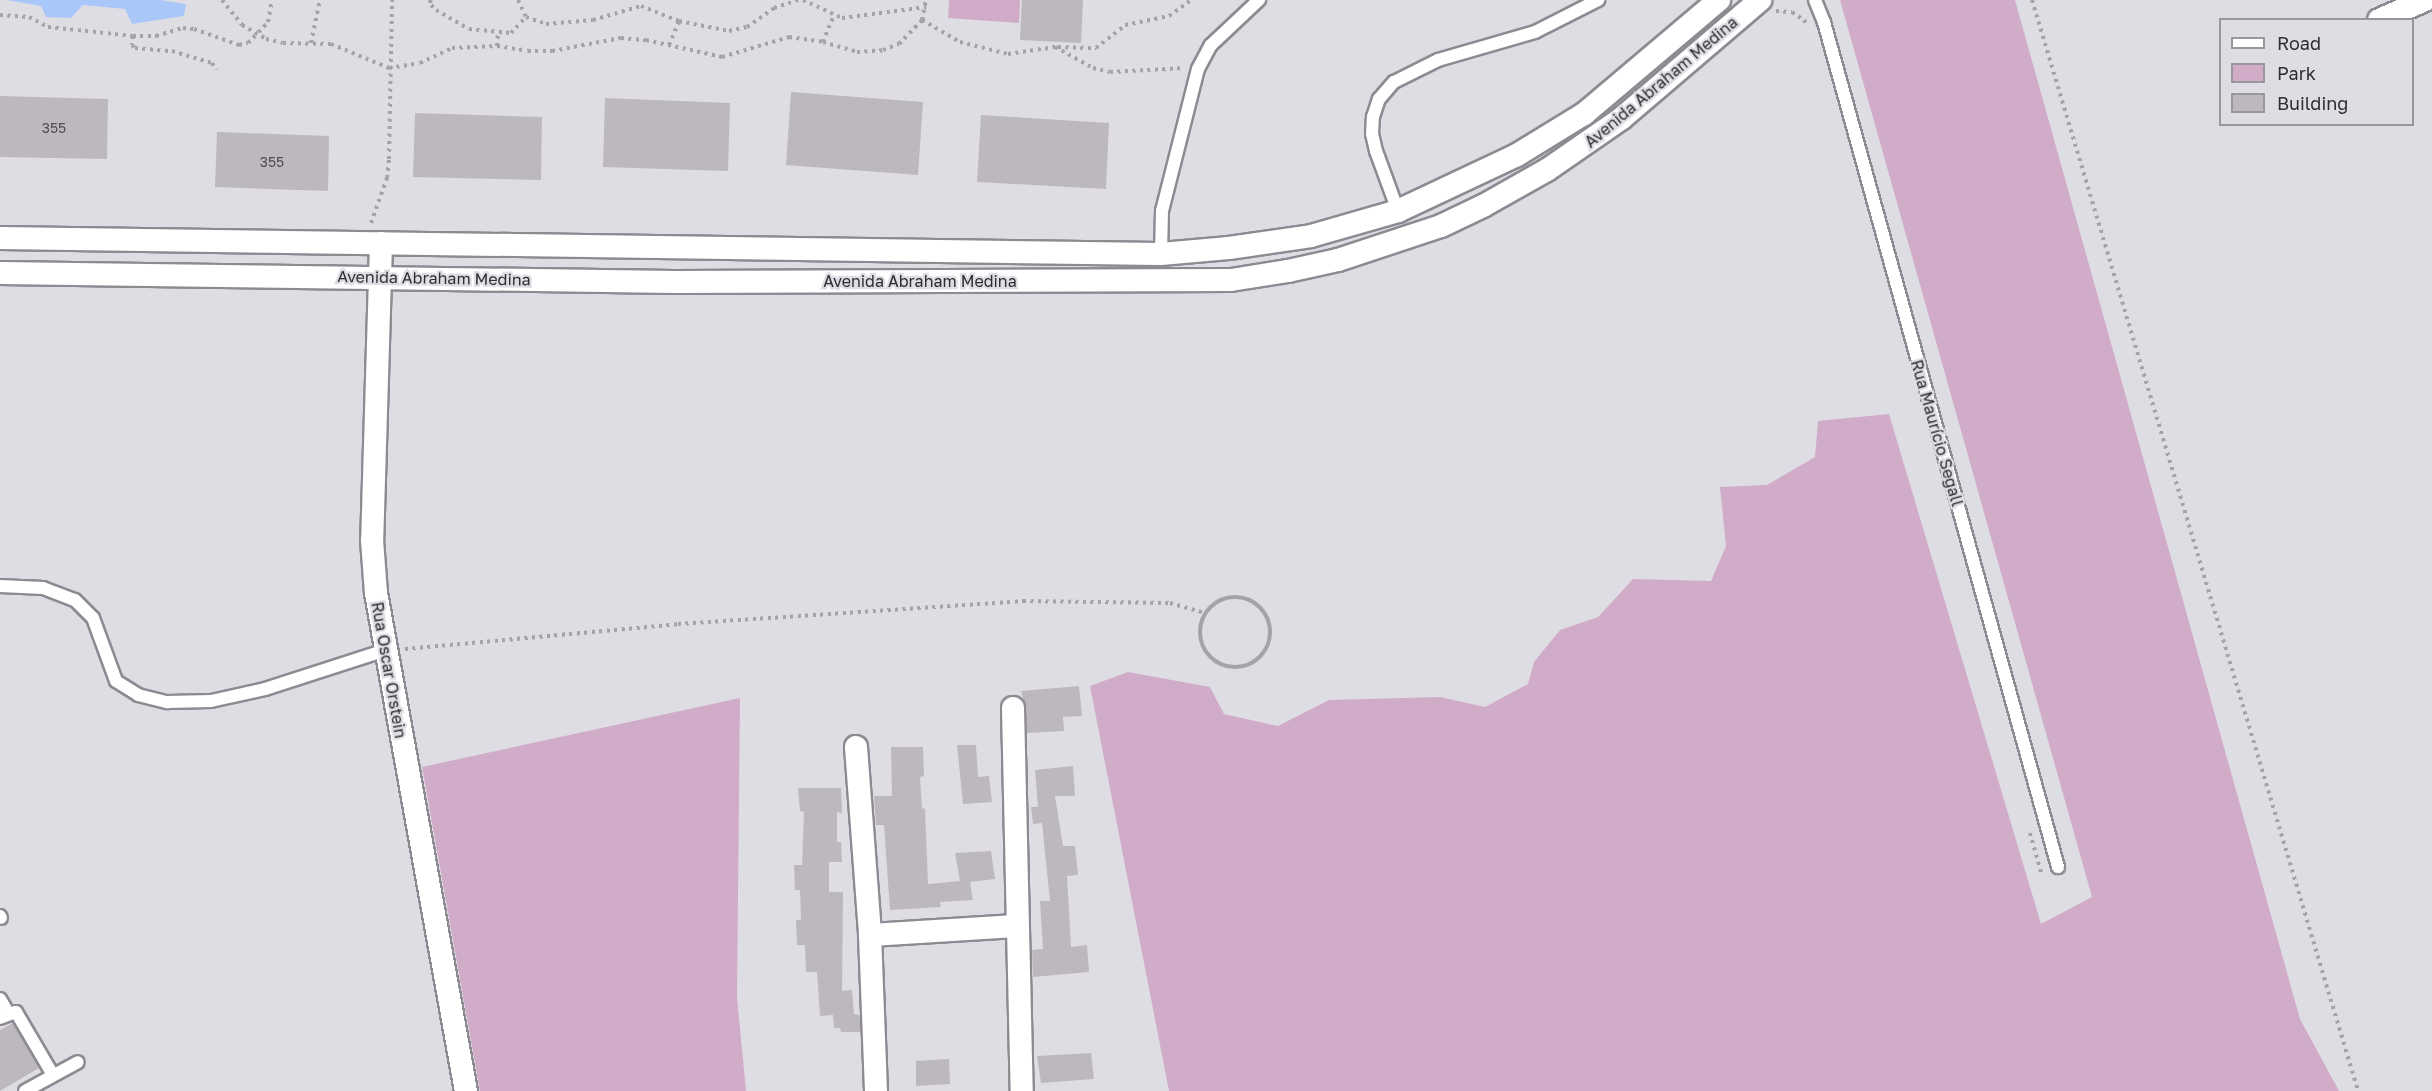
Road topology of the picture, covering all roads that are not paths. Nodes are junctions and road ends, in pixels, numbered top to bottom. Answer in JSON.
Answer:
{"nodes":[{"id":1,"x":1258,"y":0,"type":"edge"},
{"id":2,"x":1598,"y":0,"type":"edge"},
{"id":3,"x":1719,"y":0,"type":"edge"},
{"id":4,"x":1815,"y":0,"type":"edge"},
{"id":5,"x":2425,"y":0,"type":"edge"},
{"id":6,"x":1766,"y":3,"type":"edge"},
{"id":7,"x":2384,"y":18,"type":"edge"},
{"id":8,"x":1398,"y":211,"type":"junction"},
{"id":9,"x":378,"y":230,"type":"junction"},
{"id":10,"x":0,"y":238,"type":"edge"},
{"id":11,"x":969,"y":251,"type":"junction"},
{"id":12,"x":1012,"y":252,"type":"junction"},
{"id":13,"x":1161,"y":254,"type":"junction"},
{"id":14,"x":0,"y":273,"type":"edge"},
{"id":15,"x":380,"y":278,"type":"junction"},
{"id":16,"x":968,"y":281,"type":"junction"},
{"id":17,"x":1009,"y":281,"type":"junction"},
{"id":18,"x":0,"y":586,"type":"edge"},
{"id":19,"x":386,"y":650,"type":"junction"},
{"id":20,"x":1013,"y":708,"type":"dead end"},
{"id":21,"x":856,"y":747,"type":"dead end"},
{"id":22,"x":2058,"y":867,"type":"dead end"},
{"id":23,"x":1017,"y":926,"type":"junction"},
{"id":24,"x":870,"y":935,"type":"junction"},
{"id":25,"x":0,"y":999,"type":"edge"},
{"id":26,"x":4,"y":1016,"type":"edge"},
{"id":27,"x":78,"y":1062,"type":"dead end"},
{"id":28,"x":53,"y":1075,"type":"junction"},
{"id":29,"x":25,"y":1091,"type":"edge"},
{"id":30,"x":466,"y":1091,"type":"edge"},
{"id":31,"x":876,"y":1091,"type":"edge"},
{"id":32,"x":1022,"y":1091,"type":"edge"}],
"edges":[{"from":1,"to":13,"type":"lane"},
{"from":2,"to":8,"type":"lane"},
{"from":3,"to":8,"type":"street","name":"Avenida Abraham Medina"},
{"from":4,"to":22,"type":"lane","name":"Rua Maurício Segall"},
{"from":5,"to":7,"type":"street"},
{"from":6,"to":17,"type":"street","name":"Avenida Abraham Medina"},
{"from":8,"to":13,"type":"street","name":"Avenida Abraham Medina"},
{"from":9,"to":10,"type":"street","name":"Avenida Abraham Medina"},
{"from":9,"to":11,"type":"street","name":"Avenida Abraham Medina"},
{"from":9,"to":15,"type":"street","name":"Rua Oscar Orstein"},
{"from":11,"to":12,"type":"street","name":"Avenida Abraham Medina"},
{"from":11,"to":16,"type":"street"},
{"from":12,"to":13,"type":"street","name":"Avenida Abraham Medina"},
{"from":12,"to":17,"type":"street"},
{"from":14,"to":15,"type":"street","name":"Avenida Abraham Medina"},
{"from":15,"to":16,"type":"street","name":"Avenida Abraham Medina"},
{"from":15,"to":19,"type":"street","name":"Rua Oscar Orstein"},
{"from":16,"to":17,"type":"street","name":"Avenida Abraham Medina"},
{"from":18,"to":19,"type":"lane"},
{"from":19,"to":30,"type":"street","name":"Rua Oscar Orstein"},
{"from":20,"to":23,"type":"street"},
{"from":21,"to":24,"type":"street"},
{"from":23,"to":24,"type":"street"},
{"from":23,"to":32,"type":"street"},
{"from":24,"to":31,"type":"street"},
{"from":25,"to":26,"type":"lane"},
{"from":26,"to":28,"type":"lane"},
{"from":27,"to":28,"type":"lane"},
{"from":28,"to":29,"type":"lane"}]}
